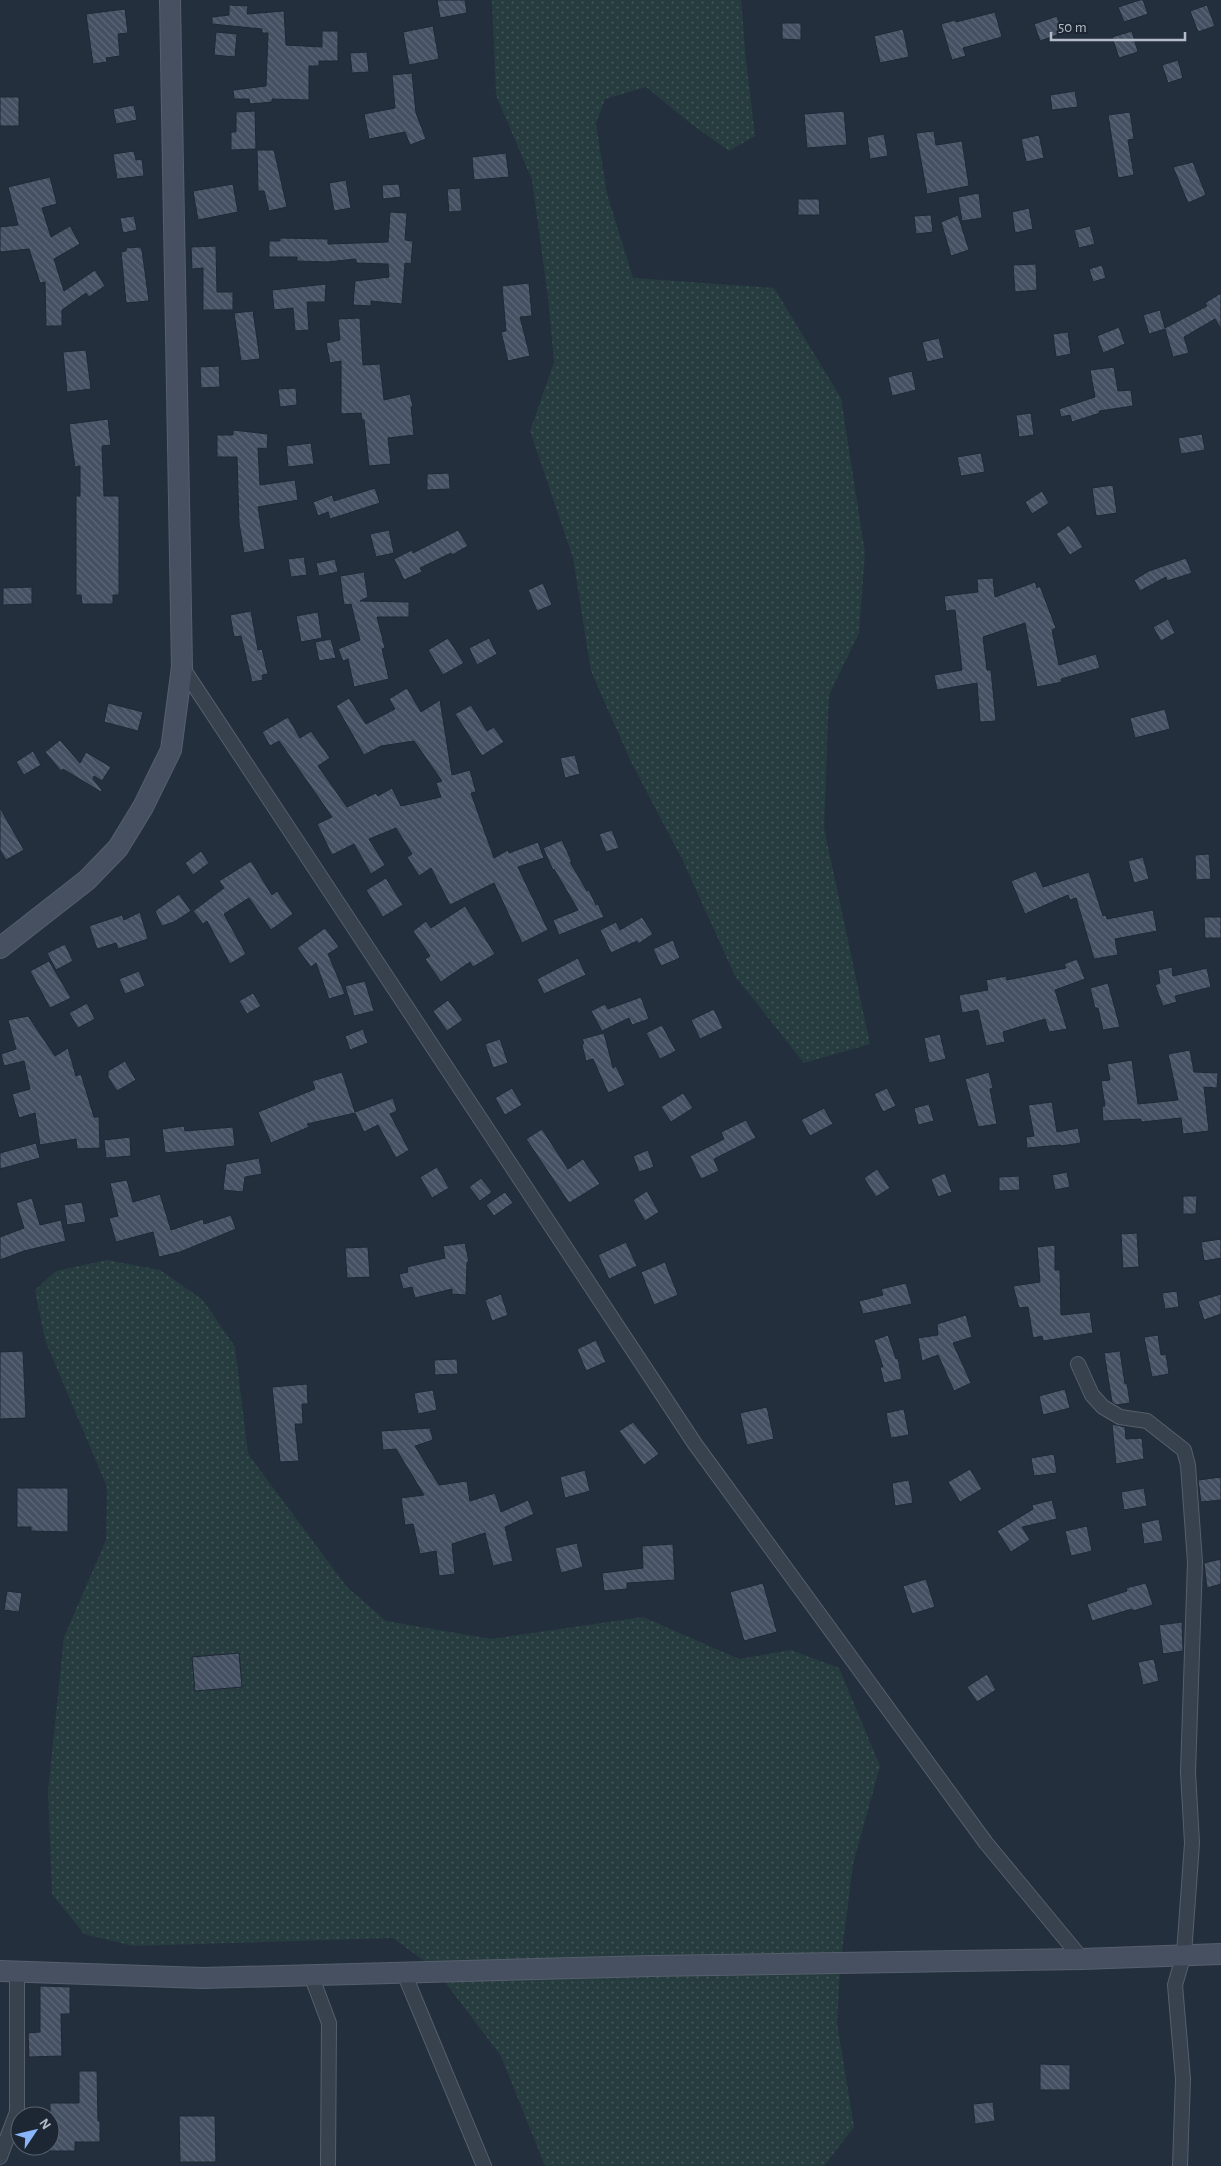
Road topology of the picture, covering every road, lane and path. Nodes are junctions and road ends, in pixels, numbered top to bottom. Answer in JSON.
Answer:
{"nodes":[{"id":1,"x":170,"y":0,"type":"edge"},
{"id":2,"x":182,"y":667,"type":"junction"},
{"id":3,"x":0,"y":948,"type":"edge"},
{"id":4,"x":1078,"y":1364,"type":"dead end"},
{"id":5,"x":1184,"y":1954,"type":"junction"},
{"id":6,"x":1221,"y":1954,"type":"edge"},
{"id":7,"x":1082,"y":1959,"type":"junction"},
{"id":8,"x":8,"y":1971,"type":"edge"},
{"id":9,"x":404,"y":1973,"type":"junction"},
{"id":10,"x":311,"y":1975,"type":"junction"},
{"id":11,"x":0,"y":2157,"type":"edge"},
{"id":12,"x":328,"y":2166,"type":"edge"},
{"id":13,"x":484,"y":2166,"type":"edge"},
{"id":14,"x":1180,"y":2166,"type":"edge"}],
"edges":[{"from":1,"to":2,"type":"main road"},
{"from":2,"to":3,"type":"main road"},
{"from":2,"to":7,"type":"street"},
{"from":4,"to":5,"type":"street"},
{"from":5,"to":6,"type":"main road"},
{"from":5,"to":7,"type":"main road"},
{"from":5,"to":14,"type":"street"},
{"from":7,"to":9,"type":"main road"},
{"from":8,"to":10,"type":"main road"},
{"from":8,"to":11,"type":"street"},
{"from":9,"to":10,"type":"main road"},
{"from":9,"to":13,"type":"street"},
{"from":10,"to":12,"type":"street"}]}
